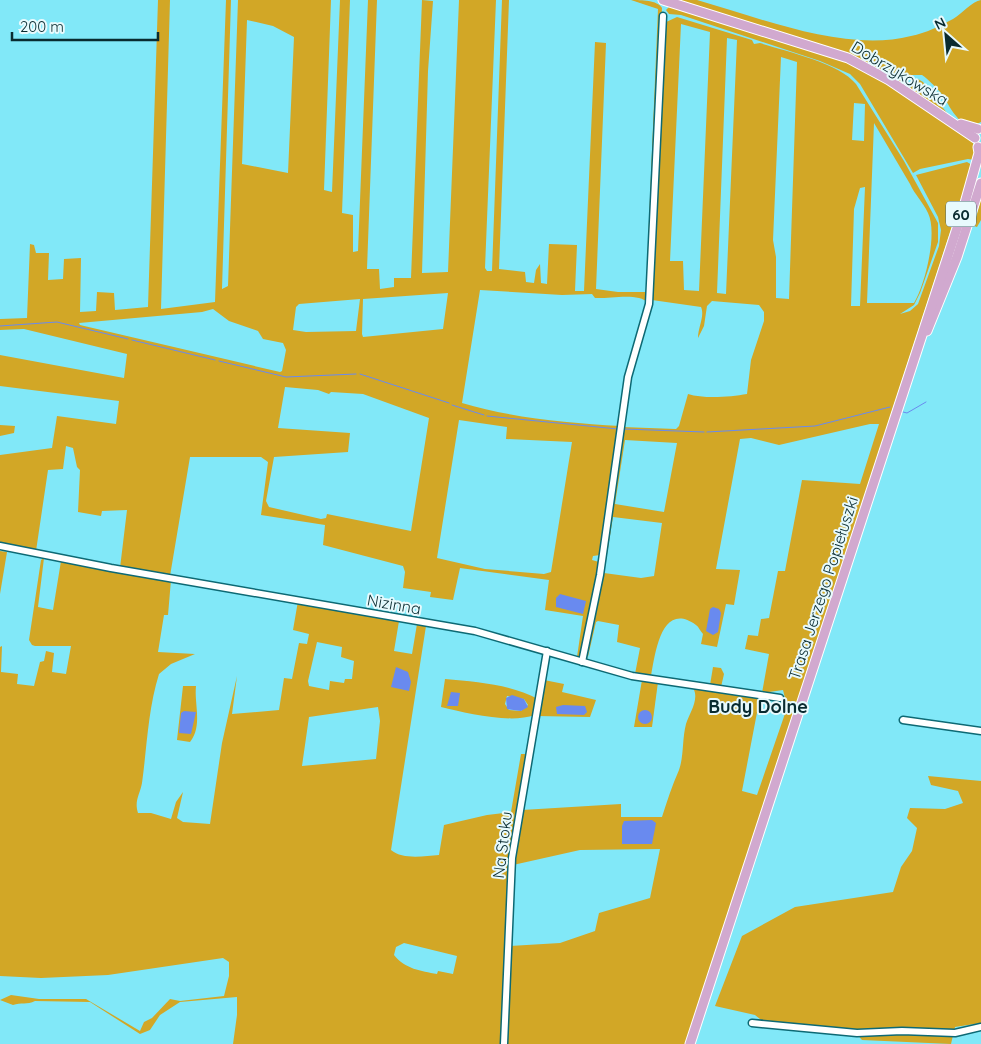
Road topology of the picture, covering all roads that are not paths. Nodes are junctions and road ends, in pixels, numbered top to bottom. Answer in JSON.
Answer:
{"nodes":[{"id":1,"x":663,"y":0,"type":"edge"},
{"id":2,"x":663,"y":16,"type":"dead end"},
{"id":3,"x":950,"y":120,"type":"junction"},
{"id":4,"x":979,"y":127,"type":"edge"},
{"id":5,"x":978,"y":145,"type":"edge"},
{"id":6,"x":981,"y":183,"type":"edge"},
{"id":7,"x":910,"y":370,"type":"junction"},
{"id":8,"x":0,"y":546,"type":"edge"},
{"id":9,"x":547,"y":651,"type":"junction"},
{"id":10,"x":582,"y":662,"type":"junction"},
{"id":11,"x":780,"y":698,"type":"dead end"},
{"id":12,"x":903,"y":720,"type":"dead end"},
{"id":13,"x":981,"y":731,"type":"edge"},
{"id":14,"x":752,"y":1023,"type":"dead end"},
{"id":15,"x":981,"y":1027,"type":"edge"},
{"id":16,"x":504,"y":1044,"type":"edge"},
{"id":17,"x":690,"y":1044,"type":"edge"}],
"edges":[{"from":1,"to":3,"type":"main road","name":"Dobrzykowska"},
{"from":2,"to":10,"type":"street"},
{"from":3,"to":4,"type":"main road","name":"Dobrzykowska"},
{"from":3,"to":5,"type":"main road","name":"Dobrzykowska"},
{"from":4,"to":5,"type":"main road","number":"60"},
{"from":5,"to":7,"type":"main road","name":"Trasa Jerzego Popiełuszki","number":"60"},
{"from":6,"to":7,"type":"main road","name":"Trasa Jerzego Popiełuszki","number":"60"},
{"from":7,"to":17,"type":"main road","name":"Trasa Jerzego Popiełuszki","number":"60"},
{"from":8,"to":9,"type":"street","name":"Nizinna"},
{"from":9,"to":10,"type":"street","name":"Nizinna"},
{"from":9,"to":16,"type":"street","name":"Na Stoku"},
{"from":10,"to":11,"type":"street","name":"Nizinna"},
{"from":12,"to":13,"type":"street"},
{"from":14,"to":15,"type":"street"}]}
